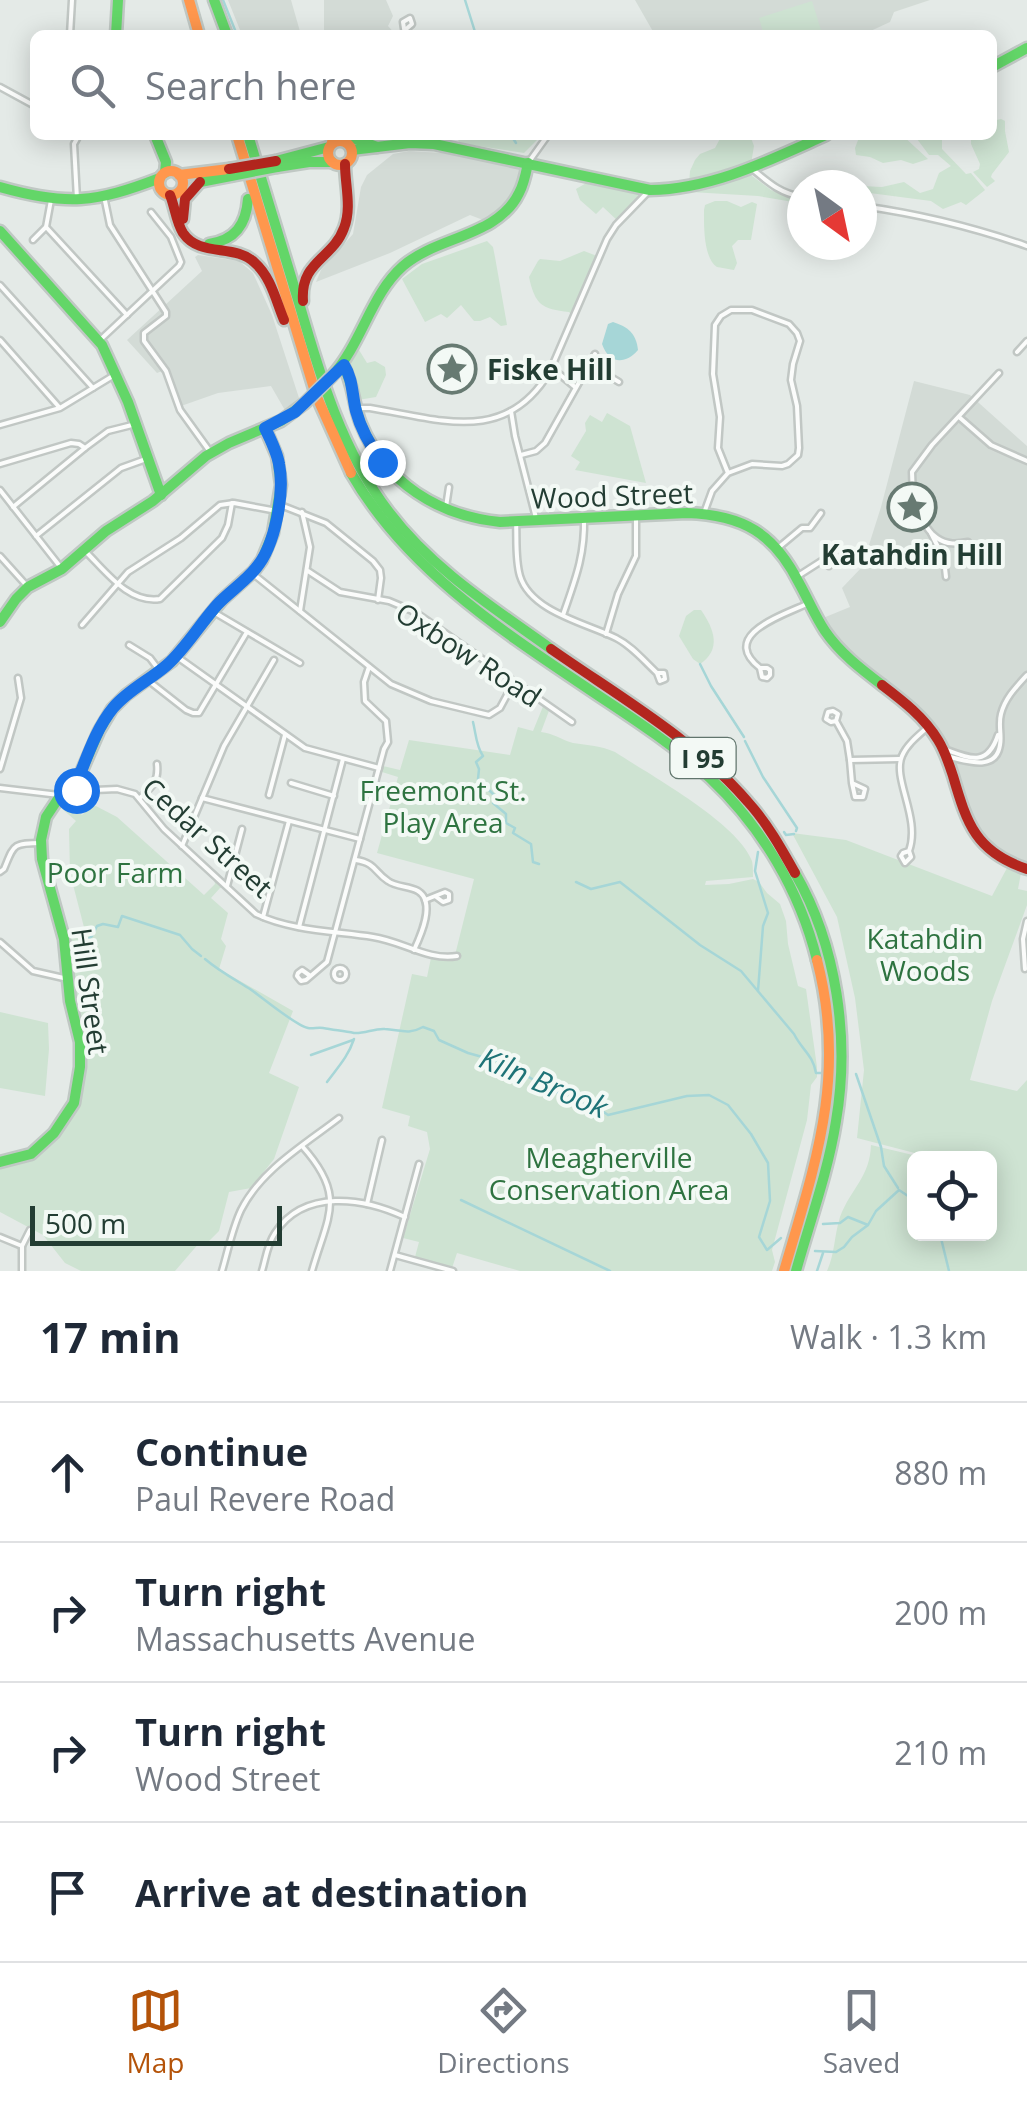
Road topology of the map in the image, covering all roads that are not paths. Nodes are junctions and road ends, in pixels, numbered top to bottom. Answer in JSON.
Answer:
{"nodes":[{"id":1,"x":72,"y":0,"type":"edge"},
{"id":2,"x":118,"y":0,"type":"edge"},
{"id":3,"x":193,"y":0,"type":"edge"},
{"id":4,"x":211,"y":0,"type":"edge"},
{"id":5,"x":70,"y":30,"type":"edge"},
{"id":6,"x":116,"y":30,"type":"edge"},
{"id":7,"x":202,"y":30,"type":"edge"},
{"id":8,"x":217,"y":30,"type":"edge"},
{"id":9,"x":225,"y":30,"type":"edge"},
{"id":10,"x":1027,"y":48,"type":"edge"},
{"id":11,"x":997,"y":64,"type":"edge"},
{"id":12,"x":0,"y":87,"type":"edge"},
{"id":13,"x":30,"y":103,"type":"edge"},
{"id":14,"x":76,"y":140,"type":"edge"},
{"id":15,"x":157,"y":140,"type":"edge"},
{"id":16,"x":242,"y":140,"type":"edge"},
{"id":17,"x":243,"y":140,"type":"edge"},
{"id":18,"x":244,"y":140,"type":"edge"},
{"id":19,"x":544,"y":140,"type":"edge"},
{"id":20,"x":816,"y":140,"type":"edge"},
{"id":21,"x":340,"y":141,"type":"edge"},
{"id":22,"x":377,"y":147,"type":"junction"},
{"id":23,"x":332,"y":162,"type":"junction"},
{"id":24,"x":528,"y":163,"type":"junction"},
{"id":25,"x":276,"y":164,"type":"junction"},
{"id":26,"x":345,"y":164,"type":"junction"},
{"id":27,"x":755,"y":169,"type":"junction"},
{"id":28,"x":230,"y":173,"type":"junction"},
{"id":29,"x":180,"y":175,"type":"junction"},
{"id":30,"x":200,"y":182,"type":"junction"},
{"id":31,"x":164,"y":184,"type":"junction"},
{"id":32,"x":0,"y":187,"type":"edge"},
{"id":33,"x":182,"y":188,"type":"junction"},
{"id":34,"x":650,"y":190,"type":"junction"},
{"id":35,"x":787,"y":193,"type":"edge"},
{"id":36,"x":104,"y":196,"type":"junction"},
{"id":37,"x":248,"y":198,"type":"junction"},
{"id":38,"x":51,"y":200,"type":"junction"},
{"id":39,"x":77,"y":200,"type":"junction"},
{"id":40,"x":877,"y":209,"type":"edge"},
{"id":41,"x":151,"y":212,"type":"dead end"},
{"id":42,"x":46,"y":227,"type":"junction"},
{"id":43,"x":2,"y":238,"type":"edge"},
{"id":44,"x":33,"y":240,"type":"dead end"},
{"id":45,"x":1027,"y":246,"type":"edge"},
{"id":46,"x":0,"y":286,"type":"edge"},
{"id":47,"x":152,"y":292,"type":"junction"},
{"id":48,"x":127,"y":315,"type":"junction"},
{"id":49,"x":284,"y":320,"type":"junction"},
{"id":50,"x":306,"y":328,"type":"junction"},
{"id":51,"x":0,"y":340,"type":"edge"},
{"id":52,"x":99,"y":340,"type":"junction"},
{"id":53,"x":1027,"y":340,"type":"edge"},
{"id":54,"x":1017,"y":352,"type":"dead end"},
{"id":55,"x":595,"y":354,"type":"dead end"},
{"id":56,"x":589,"y":364,"type":"junction"},
{"id":57,"x":344,"y":365,"type":"junction"},
{"id":58,"x":552,"y":368,"type":"junction"},
{"id":59,"x":999,"y":373,"type":"dead end"},
{"id":60,"x":116,"y":374,"type":"junction"},
{"id":61,"x":619,"y":382,"type":"dead end"},
{"id":62,"x":93,"y":388,"type":"junction"},
{"id":63,"x":576,"y":388,"type":"junction"},
{"id":64,"x":311,"y":402,"type":"junction"},
{"id":65,"x":60,"y":408,"type":"junction"},
{"id":66,"x":356,"y":408,"type":"junction"},
{"id":67,"x":511,"y":411,"type":"junction"},
{"id":68,"x":958,"y":417,"type":"junction"},
{"id":69,"x":136,"y":424,"type":"junction"},
{"id":70,"x":0,"y":425,"type":"edge"},
{"id":71,"x":265,"y":428,"type":"junction"},
{"id":72,"x":85,"y":448,"type":"junction"},
{"id":73,"x":211,"y":453,"type":"junction"},
{"id":74,"x":521,"y":456,"type":"junction"},
{"id":75,"x":148,"y":458,"type":"junction"},
{"id":76,"x":1027,"y":461,"type":"edge"},
{"id":77,"x":0,"y":464,"type":"edge"},
{"id":78,"x":728,"y":473,"type":"junction"},
{"id":79,"x":449,"y":487,"type":"dead end"},
{"id":80,"x":0,"y":490,"type":"edge"},
{"id":81,"x":160,"y":495,"type":"junction"},
{"id":82,"x":232,"y":503,"type":"junction"},
{"id":83,"x":12,"y":507,"type":"junction"},
{"id":84,"x":278,"y":508,"type":"junction"},
{"id":85,"x":444,"y":510,"type":"junction"},
{"id":86,"x":302,"y":512,"type":"junction"},
{"id":87,"x":821,"y":513,"type":"dead end"},
{"id":88,"x":704,"y":514,"type":"junction"},
{"id":89,"x":636,"y":516,"type":"junction"},
{"id":90,"x":584,"y":518,"type":"junction"},
{"id":91,"x":536,"y":520,"type":"junction"},
{"id":92,"x":516,"y":522,"type":"junction"},
{"id":93,"x":932,"y":534,"type":"junction"},
{"id":94,"x":36,"y":536,"type":"junction"},
{"id":95,"x":968,"y":542,"type":"dead end"},
{"id":96,"x":778,"y":548,"type":"junction"},
{"id":97,"x":84,"y":550,"type":"junction"},
{"id":98,"x":0,"y":556,"type":"edge"},
{"id":99,"x":829,"y":566,"type":"dead end"},
{"id":100,"x":62,"y":569,"type":"junction"},
{"id":101,"x":308,"y":571,"type":"junction"},
{"id":102,"x":252,"y":573,"type":"junction"},
{"id":103,"x":798,"y":576,"type":"junction"},
{"id":104,"x":946,"y":577,"type":"dead end"},
{"id":105,"x":118,"y":582,"type":"junction"},
{"id":106,"x":28,"y":587,"type":"junction"},
{"id":107,"x":378,"y":600,"type":"junction"},
{"id":108,"x":810,"y":602,"type":"junction"},
{"id":109,"x":212,"y":611,"type":"junction"},
{"id":110,"x":299,"y":612,"type":"junction"},
{"id":111,"x":563,"y":616,"type":"junction"},
{"id":112,"x":1,"y":617,"type":"edge"},
{"id":113,"x":82,"y":624,"type":"dead end"},
{"id":114,"x":247,"y":632,"type":"junction"},
{"id":115,"x":606,"y":634,"type":"junction"},
{"id":116,"x":128,"y":645,"type":"dead end"},
{"id":117,"x":176,"y":656,"type":"junction"},
{"id":118,"x":274,"y":660,"type":"dead end"},
{"id":119,"x":300,"y":663,"type":"dead end"},
{"id":120,"x":369,"y":667,"type":"junction"},
{"id":121,"x":760,"y":668,"type":"dead end"},
{"id":122,"x":160,"y":671,"type":"junction"},
{"id":123,"x":657,"y":673,"type":"dead end"},
{"id":124,"x":1027,"y":675,"type":"edge"},
{"id":125,"x":18,"y":678,"type":"dead end"},
{"id":126,"x":148,"y":680,"type":"junction"},
{"id":127,"x":514,"y":682,"type":"junction"},
{"id":128,"x":216,"y":686,"type":"junction"},
{"id":129,"x":247,"y":708,"type":"junction"},
{"id":130,"x":836,"y":721,"type":"dead end"},
{"id":131,"x":572,"y":722,"type":"dead end"},
{"id":132,"x":929,"y":726,"type":"junction"},
{"id":133,"x":285,"y":735,"type":"junction"},
{"id":134,"x":3,"y":745,"type":"edge"},
{"id":135,"x":945,"y":752,"type":"junction"},
{"id":136,"x":343,"y":759,"type":"junction"},
{"id":137,"x":850,"y":760,"type":"junction"},
{"id":138,"x":900,"y":760,"type":"junction"},
{"id":139,"x":156,"y":764,"type":"dead end"},
{"id":140,"x":0,"y":768,"type":"edge"},
{"id":141,"x":379,"y":768,"type":"junction"},
{"id":142,"x":852,"y":783,"type":"dead end"},
{"id":143,"x":291,"y":784,"type":"dead end"},
{"id":144,"x":0,"y":788,"type":"edge"},
{"id":145,"x":68,"y":793,"type":"junction"},
{"id":146,"x":44,"y":795,"type":"junction"},
{"id":147,"x":269,"y":795,"type":"dead end"},
{"id":148,"x":334,"y":796,"type":"junction"},
{"id":149,"x":140,"y":798,"type":"junction"},
{"id":150,"x":202,"y":798,"type":"junction"},
{"id":151,"x":49,"y":810,"type":"junction"},
{"id":152,"x":289,"y":821,"type":"junction"},
{"id":153,"x":242,"y":829,"type":"dead end"},
{"id":154,"x":324,"y":831,"type":"junction"},
{"id":155,"x":360,"y":840,"type":"junction"},
{"id":156,"x":41,"y":843,"type":"junction"},
{"id":157,"x":182,"y":846,"type":"junction"},
{"id":158,"x":909,"y":852,"type":"dead end"},
{"id":159,"x":354,"y":860,"type":"junction"},
{"id":160,"x":1027,"y":869,"type":"edge"},
{"id":161,"x":0,"y":872,"type":"edge"},
{"id":162,"x":228,"y":886,"type":"junction"},
{"id":163,"x":435,"y":896,"type":"dead end"},
{"id":164,"x":425,"y":900,"type":"junction"},
{"id":165,"x":263,"y":918,"type":"junction"},
{"id":166,"x":1027,"y":921,"type":"edge"},
{"id":167,"x":299,"y":927,"type":"junction"},
{"id":168,"x":336,"y":932,"type":"junction"},
{"id":169,"x":0,"y":942,"type":"edge"},
{"id":170,"x":414,"y":950,"type":"junction"},
{"id":171,"x":458,"y":956,"type":"dead end"},
{"id":172,"x":327,"y":962,"type":"junction"},
{"id":173,"x":335,"y":970,"type":"dead end"},
{"id":174,"x":1025,"y":970,"type":"edge"},
{"id":175,"x":309,"y":975,"type":"dead end"},
{"id":176,"x":68,"y":980,"type":"junction"},
{"id":177,"x":339,"y":1118,"type":"dead end"},
{"id":178,"x":382,"y":1140,"type":"dead end"},
{"id":179,"x":302,"y":1146,"type":"junction"},
{"id":180,"x":0,"y":1162,"type":"edge"},
{"id":181,"x":418,"y":1164,"type":"dead end"},
{"id":182,"x":331,"y":1201,"type":"junction"},
{"id":183,"x":367,"y":1205,"type":"junction"},
{"id":184,"x":405,"y":1218,"type":"junction"},
{"id":185,"x":30,"y":1230,"type":"dead end"},
{"id":186,"x":0,"y":1236,"type":"edge"},
{"id":187,"x":22,"y":1246,"type":"junction"},
{"id":188,"x":394,"y":1254,"type":"junction"},
{"id":189,"x":22,"y":1271,"type":"edge"},
{"id":190,"x":222,"y":1271,"type":"edge"},
{"id":191,"x":262,"y":1271,"type":"edge"},
{"id":192,"x":312,"y":1271,"type":"edge"},
{"id":193,"x":390,"y":1271,"type":"edge"},
{"id":194,"x":453,"y":1271,"type":"edge"},
{"id":195,"x":784,"y":1271,"type":"edge"},
{"id":196,"x":796,"y":1271,"type":"edge"}],
"edges":[{"from":1,"to":5,"type":"street"},
{"from":2,"to":6,"type":"main road"},
{"from":3,"to":7,"type":"main road"},
{"from":4,"to":8,"type":"main road"},
{"from":4,"to":9,"type":"main road"},
{"from":10,"to":11,"type":"main road"},
{"from":12,"to":13,"type":"street"},
{"from":14,"to":39,"type":"street"},
{"from":15,"to":31,"type":"main road"},
{"from":16,"to":37,"type":"main road"},
{"from":17,"to":64,"type":"main road","number":"I 95"},
{"from":18,"to":50,"type":"main road","number":"I 95"},
{"from":19,"to":24,"type":"street"},
{"from":20,"to":27,"type":"main road"},
{"from":21,"to":22,"type":"main road"},
{"from":21,"to":22,"type":"main road"},
{"from":21,"to":23,"type":"main road"},
{"from":21,"to":25,"type":"main road"},
{"from":21,"to":26,"type":"main road"},
{"from":22,"to":24,"type":"main road"},
{"from":23,"to":25,"type":"main road"},
{"from":23,"to":26,"type":"main road"},
{"from":24,"to":34,"type":"main road"},
{"from":24,"to":57,"type":"main road"},
{"from":25,"to":28,"type":"main road","bridge":true},
{"from":26,"to":50,"type":"main road"},
{"from":27,"to":34,"type":"main road"},
{"from":27,"to":35,"type":"street"},
{"from":28,"to":29,"type":"main road"},
{"from":28,"to":30,"type":"main road"},
{"from":29,"to":31,"type":"main road"},
{"from":29,"to":33,"type":"main road"},
{"from":30,"to":33,"type":"main road"},
{"from":30,"to":37,"type":"main road"},
{"from":31,"to":33,"type":"main road"},
{"from":31,"to":36,"type":"main road"},
{"from":31,"to":49,"type":"main road"},
{"from":32,"to":38,"type":"main road"},
{"from":34,"to":58,"type":"street"},
{"from":36,"to":39,"type":"main road"},
{"from":36,"to":47,"type":"street"},
{"from":37,"to":49,"type":"main road"},
{"from":38,"to":39,"type":"main road"},
{"from":38,"to":42,"type":"street"},
{"from":40,"to":45,"type":"street"},
{"from":41,"to":47,"type":"street"},
{"from":42,"to":44,"type":"street"},
{"from":42,"to":48,"type":"street"},
{"from":43,"to":52,"type":"main road"},
{"from":46,"to":62,"type":"street"},
{"from":47,"to":48,"type":"street"},
{"from":47,"to":73,"type":"street"},
{"from":48,"to":52,"type":"street"},
{"from":49,"to":64,"type":"main road"},
{"from":50,"to":196,"type":"main road","number":"I 95"},
{"from":51,"to":65,"type":"street"},
{"from":52,"to":60,"type":"main road"},
{"from":53,"to":54,"type":"street"},
{"from":55,"to":56,"type":"street"},
{"from":56,"to":61,"type":"street"},
{"from":56,"to":63,"type":"street"},
{"from":57,"to":64,"type":"main road","bridge":true},
{"from":57,"to":66,"type":"main road","name":"Wood Street"},
{"from":58,"to":63,"type":"street"},
{"from":58,"to":67,"type":"street"},
{"from":59,"to":68,"type":"street"},
{"from":60,"to":62,"type":"street"},
{"from":60,"to":69,"type":"main road"},
{"from":62,"to":65,"type":"street"},
{"from":63,"to":74,"type":"street"},
{"from":64,"to":71,"type":"main road"},
{"from":64,"to":195,"type":"main road","number":"I 95"},
{"from":65,"to":70,"type":"street"},
{"from":66,"to":67,"type":"street"},
{"from":66,"to":85,"type":"main road","name":"Wood Street"},
{"from":67,"to":74,"type":"street"},
{"from":68,"to":76,"type":"street"},
{"from":68,"to":93,"type":"street"},
{"from":69,"to":72,"type":"street"},
{"from":69,"to":75,"type":"main road"},
{"from":71,"to":73,"type":"main road"},
{"from":71,"to":84,"type":"main road"},
{"from":72,"to":77,"type":"street"},
{"from":72,"to":83,"type":"street"},
{"from":73,"to":81,"type":"main road"},
{"from":74,"to":91,"type":"street"},
{"from":75,"to":81,"type":"main road"},
{"from":75,"to":94,"type":"street"},
{"from":78,"to":78,"type":"street"},
{"from":78,"to":88,"type":"street"},
{"from":79,"to":85,"type":"street"},
{"from":80,"to":83,"type":"street"},
{"from":81,"to":97,"type":"main road"},
{"from":82,"to":84,"type":"street"},
{"from":82,"to":105,"type":"street"},
{"from":82,"to":105,"type":"street"},
{"from":83,"to":94,"type":"street"},
{"from":84,"to":86,"type":"street"},
{"from":84,"to":102,"type":"main road"},
{"from":85,"to":92,"type":"main road","name":"Wood Street"},
{"from":86,"to":101,"type":"street"},
{"from":86,"to":107,"type":"street"},
{"from":87,"to":96,"type":"street"},
{"from":88,"to":89,"type":"main road","name":"Wood Street"},
{"from":88,"to":96,"type":"main road","name":"Wood Street"},
{"from":89,"to":90,"type":"main road","name":"Wood Street"},
{"from":89,"to":115,"type":"street"},
{"from":90,"to":91,"type":"main road","name":"Wood Street"},
{"from":90,"to":111,"type":"street"},
{"from":91,"to":92,"type":"main road","name":"Wood Street"},
{"from":92,"to":111,"type":"street"},
{"from":93,"to":95,"type":"street"},
{"from":93,"to":104,"type":"street"},
{"from":94,"to":100,"type":"street"},
{"from":96,"to":103,"type":"main road","name":"Wood Street"},
{"from":97,"to":100,"type":"main road"},
{"from":97,"to":105,"type":"street"},
{"from":98,"to":106,"type":"street"},
{"from":99,"to":103,"type":"street"},
{"from":100,"to":106,"type":"main road"},
{"from":101,"to":107,"type":"street","name":"Oxbow Road"},
{"from":101,"to":110,"type":"street"},
{"from":102,"to":109,"type":"main road"},
{"from":102,"to":110,"type":"street"},
{"from":103,"to":108,"type":"main road","name":"Wood Street"},
{"from":105,"to":113,"type":"street"},
{"from":106,"to":112,"type":"main road"},
{"from":107,"to":127,"type":"street","name":"Oxbow Road"},
{"from":108,"to":121,"type":"street"},
{"from":108,"to":132,"type":"main road","name":"Wood Street"},
{"from":109,"to":114,"type":"street"},
{"from":109,"to":117,"type":"main road"},
{"from":110,"to":120,"type":"street"},
{"from":111,"to":115,"type":"street"},
{"from":114,"to":119,"type":"street"},
{"from":114,"to":128,"type":"street"},
{"from":115,"to":123,"type":"street"},
{"from":116,"to":122,"type":"street"},
{"from":117,"to":122,"type":"main road"},
{"from":117,"to":128,"type":"street"},
{"from":118,"to":129,"type":"street"},
{"from":120,"to":127,"type":"street"},
{"from":120,"to":141,"type":"street"},
{"from":122,"to":126,"type":"main road"},
{"from":124,"to":135,"type":"street"},
{"from":125,"to":134,"type":"street"},
{"from":126,"to":128,"type":"street"},
{"from":126,"to":145,"type":"main road"},
{"from":127,"to":131,"type":"street","name":"Oxbow Road"},
{"from":128,"to":129,"type":"street"},
{"from":129,"to":133,"type":"street"},
{"from":129,"to":150,"type":"street"},
{"from":130,"to":137,"type":"street"},
{"from":132,"to":135,"type":"main road","name":"Wood Street"},
{"from":132,"to":138,"type":"street"},
{"from":133,"to":136,"type":"street"},
{"from":133,"to":147,"type":"street"},
{"from":134,"to":140,"type":"street"},
{"from":135,"to":160,"type":"main road","name":"Wood Street"},
{"from":136,"to":141,"type":"street"},
{"from":136,"to":148,"type":"street"},
{"from":137,"to":138,"type":"street"},
{"from":137,"to":142,"type":"street"},
{"from":138,"to":158,"type":"street"},
{"from":139,"to":149,"type":"street"},
{"from":141,"to":155,"type":"street"},
{"from":143,"to":148,"type":"street"},
{"from":144,"to":146,"type":"street","name":"Cedar Street"},
{"from":145,"to":146,"type":"street","name":"Cedar Street"},
{"from":145,"to":149,"type":"street","name":"Cedar Street"},
{"from":145,"to":151,"type":"main road"},
{"from":146,"to":151,"type":"street"},
{"from":148,"to":154,"type":"street"},
{"from":149,"to":157,"type":"street","name":"Cedar Street"},
{"from":150,"to":152,"type":"street"},
{"from":150,"to":157,"type":"street"},
{"from":151,"to":156,"type":"main road","name":"Hill Street"},
{"from":152,"to":154,"type":"street"},
{"from":152,"to":165,"type":"street"},
{"from":153,"to":162,"type":"street"},
{"from":154,"to":155,"type":"street"},
{"from":154,"to":167,"type":"street"},
{"from":155,"to":159,"type":"street"},
{"from":156,"to":161,"type":"street"},
{"from":156,"to":176,"type":"main road","name":"Hill Street"},
{"from":157,"to":162,"type":"street","name":"Cedar Street"},
{"from":159,"to":164,"type":"street"},
{"from":159,"to":168,"type":"street"},
{"from":162,"to":165,"type":"street","name":"Cedar Street"},
{"from":163,"to":164,"type":"street"},
{"from":164,"to":170,"type":"street"},
{"from":165,"to":167,"type":"street","name":"Cedar Street"},
{"from":166,"to":174,"type":"street"},
{"from":167,"to":168,"type":"street","name":"Cedar Street"},
{"from":168,"to":170,"type":"street","name":"Cedar Street"},
{"from":168,"to":172,"type":"street"},
{"from":169,"to":176,"type":"street"},
{"from":170,"to":171,"type":"street","name":"Cedar Street"},
{"from":172,"to":173,"type":"street"},
{"from":172,"to":175,"type":"street"},
{"from":176,"to":180,"type":"main road","name":"Hill Street"},
{"from":177,"to":179,"type":"street"},
{"from":178,"to":183,"type":"street"},
{"from":179,"to":182,"type":"street"},
{"from":179,"to":190,"type":"street"},
{"from":181,"to":184,"type":"street"},
{"from":182,"to":183,"type":"street"},
{"from":182,"to":191,"type":"street"},
{"from":182,"to":192,"type":"street"},
{"from":183,"to":184,"type":"street"},
{"from":184,"to":188,"type":"street"},
{"from":185,"to":187,"type":"street"},
{"from":186,"to":187,"type":"street"},
{"from":187,"to":189,"type":"street"},
{"from":188,"to":193,"type":"street"},
{"from":188,"to":194,"type":"street"}]}
